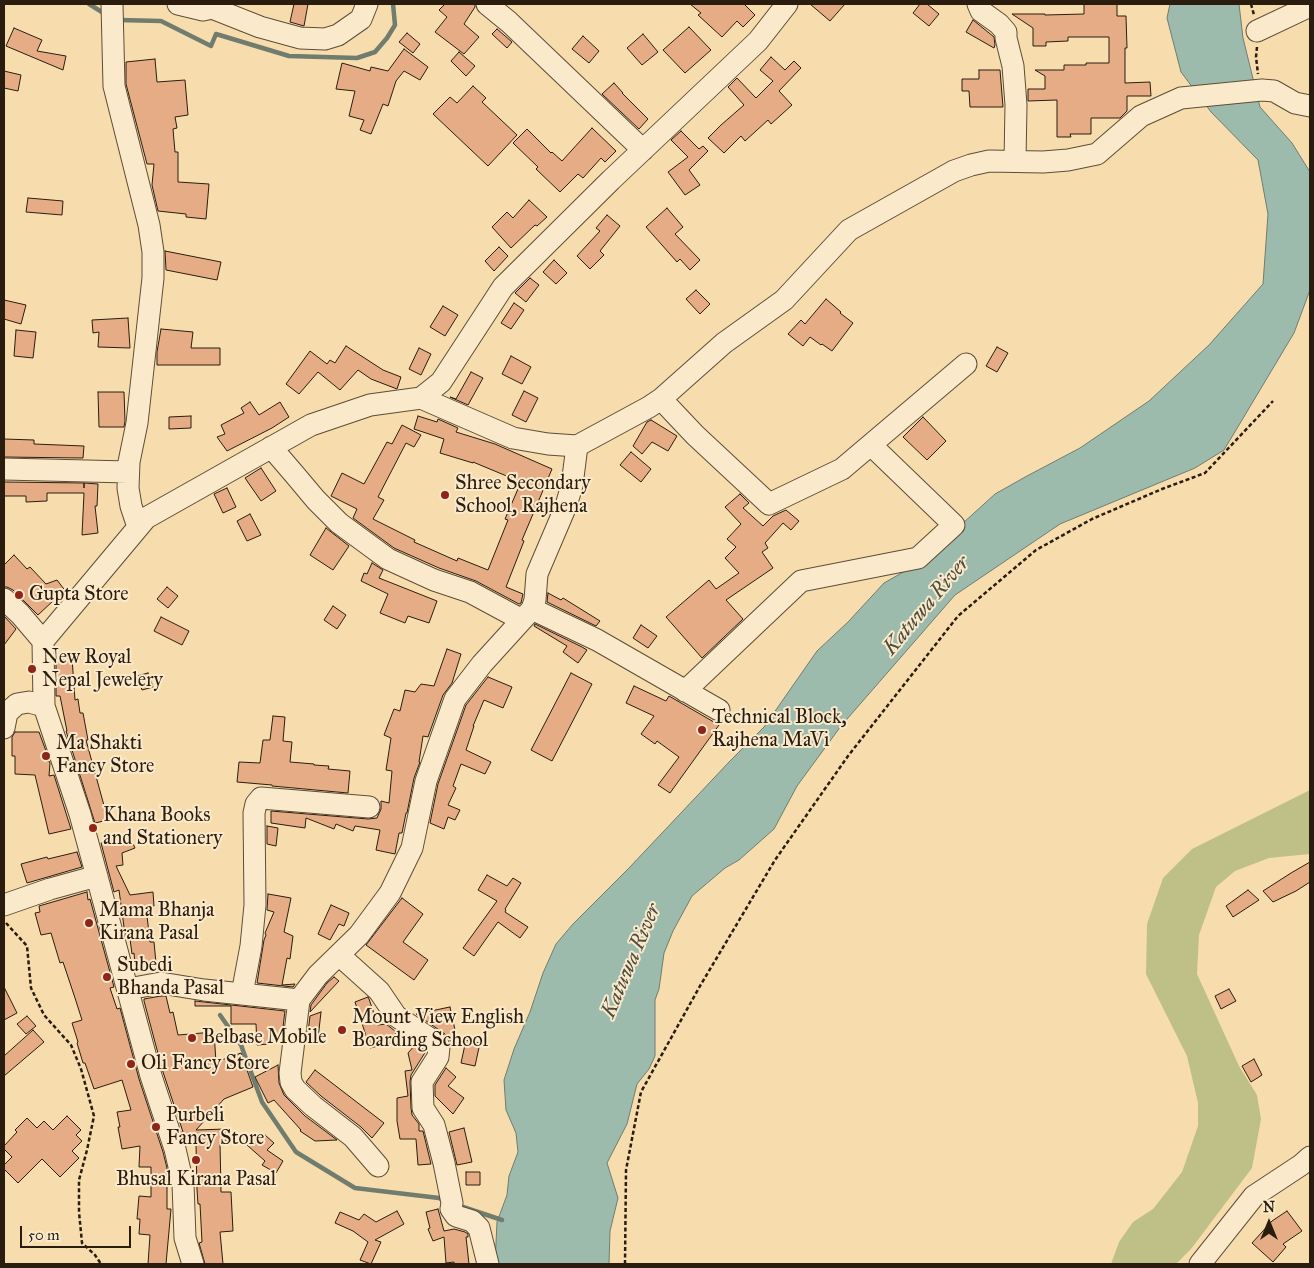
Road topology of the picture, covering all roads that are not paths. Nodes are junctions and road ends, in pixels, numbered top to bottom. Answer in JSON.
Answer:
{"nodes":[{"id":1,"x":112,"y":4,"type":"edge"},
{"id":2,"x":178,"y":4,"type":"edge"},
{"id":3,"x":367,"y":4,"type":"edge"},
{"id":4,"x":487,"y":4,"type":"edge"},
{"id":5,"x":787,"y":4,"type":"edge"},
{"id":6,"x":978,"y":4,"type":"edge"},
{"id":7,"x":1310,"y":6,"type":"edge"},
{"id":8,"x":1257,"y":31,"type":"dead end"},
{"id":9,"x":1310,"y":106,"type":"edge"},
{"id":10,"x":643,"y":150,"type":"junction"},
{"id":11,"x":1015,"y":161,"type":"junction"},
{"id":12,"x":966,"y":364,"type":"dead end"},
{"id":13,"x":421,"y":398,"type":"junction"},
{"id":14,"x":661,"y":399,"type":"junction"},
{"id":15,"x":871,"y":445,"type":"junction"},
{"id":16,"x":577,"y":446,"type":"junction"},
{"id":17,"x":271,"y":447,"type":"junction"},
{"id":18,"x":129,"y":467,"type":"junction"},
{"id":19,"x":4,"y":468,"type":"edge"},
{"id":20,"x":142,"y":522,"type":"junction"},
{"id":21,"x":4,"y":599,"type":"edge"},
{"id":22,"x":527,"y":615,"type":"junction"},
{"id":23,"x":44,"y":641,"type":"junction"},
{"id":24,"x":685,"y":691,"type":"junction"},
{"id":25,"x":44,"y":706,"type":"junction"},
{"id":26,"x":719,"y":710,"type":"dead end"},
{"id":27,"x":4,"y":728,"type":"edge"},
{"id":28,"x":369,"y":807,"type":"dead end"},
{"id":29,"x":97,"y":876,"type":"junction"},
{"id":30,"x":4,"y":904,"type":"edge"},
{"id":31,"x":339,"y":955,"type":"junction"},
{"id":32,"x":128,"y":990,"type":"junction"},
{"id":33,"x":242,"y":994,"type":"junction"},
{"id":34,"x":299,"y":1000,"type":"junction"},
{"id":35,"x":1310,"y":1157,"type":"edge"},
{"id":36,"x":378,"y":1166,"type":"dead end"},
{"id":37,"x":184,"y":1238,"type":"junction"},
{"id":38,"x":176,"y":1264,"type":"edge"},
{"id":39,"x":193,"y":1264,"type":"edge"},
{"id":40,"x":488,"y":1264,"type":"edge"},
{"id":41,"x":1200,"y":1264,"type":"edge"}],
"edges":[{"from":1,"to":18,"type":"street"},
{"from":2,"to":3,"type":"street"},
{"from":4,"to":10,"type":"street"},
{"from":5,"to":10,"type":"street"},
{"from":6,"to":11,"type":"street"},
{"from":7,"to":8,"type":"street"},
{"from":9,"to":11,"type":"street"},
{"from":10,"to":13,"type":"street"},
{"from":11,"to":14,"type":"street"},
{"from":12,"to":15,"type":"street"},
{"from":13,"to":16,"type":"street"},
{"from":13,"to":17,"type":"street"},
{"from":14,"to":15,"type":"street"},
{"from":14,"to":16,"type":"street"},
{"from":15,"to":24,"type":"street"},
{"from":16,"to":22,"type":"street"},
{"from":17,"to":20,"type":"street"},
{"from":17,"to":22,"type":"street"},
{"from":18,"to":19,"type":"street"},
{"from":18,"to":20,"type":"street"},
{"from":20,"to":23,"type":"street"},
{"from":21,"to":23,"type":"street"},
{"from":22,"to":24,"type":"street"},
{"from":22,"to":31,"type":"street"},
{"from":23,"to":25,"type":"street"},
{"from":24,"to":26,"type":"street"},
{"from":25,"to":27,"type":"street"},
{"from":25,"to":29,"type":"street"},
{"from":28,"to":33,"type":"street"},
{"from":29,"to":30,"type":"street"},
{"from":29,"to":32,"type":"street"},
{"from":31,"to":34,"type":"street"},
{"from":31,"to":40,"type":"street"},
{"from":32,"to":33,"type":"street"},
{"from":32,"to":37,"type":"street"},
{"from":33,"to":34,"type":"street"},
{"from":34,"to":36,"type":"street"},
{"from":35,"to":41,"type":"street"},
{"from":37,"to":38,"type":"street"},
{"from":37,"to":39,"type":"street"}]}
